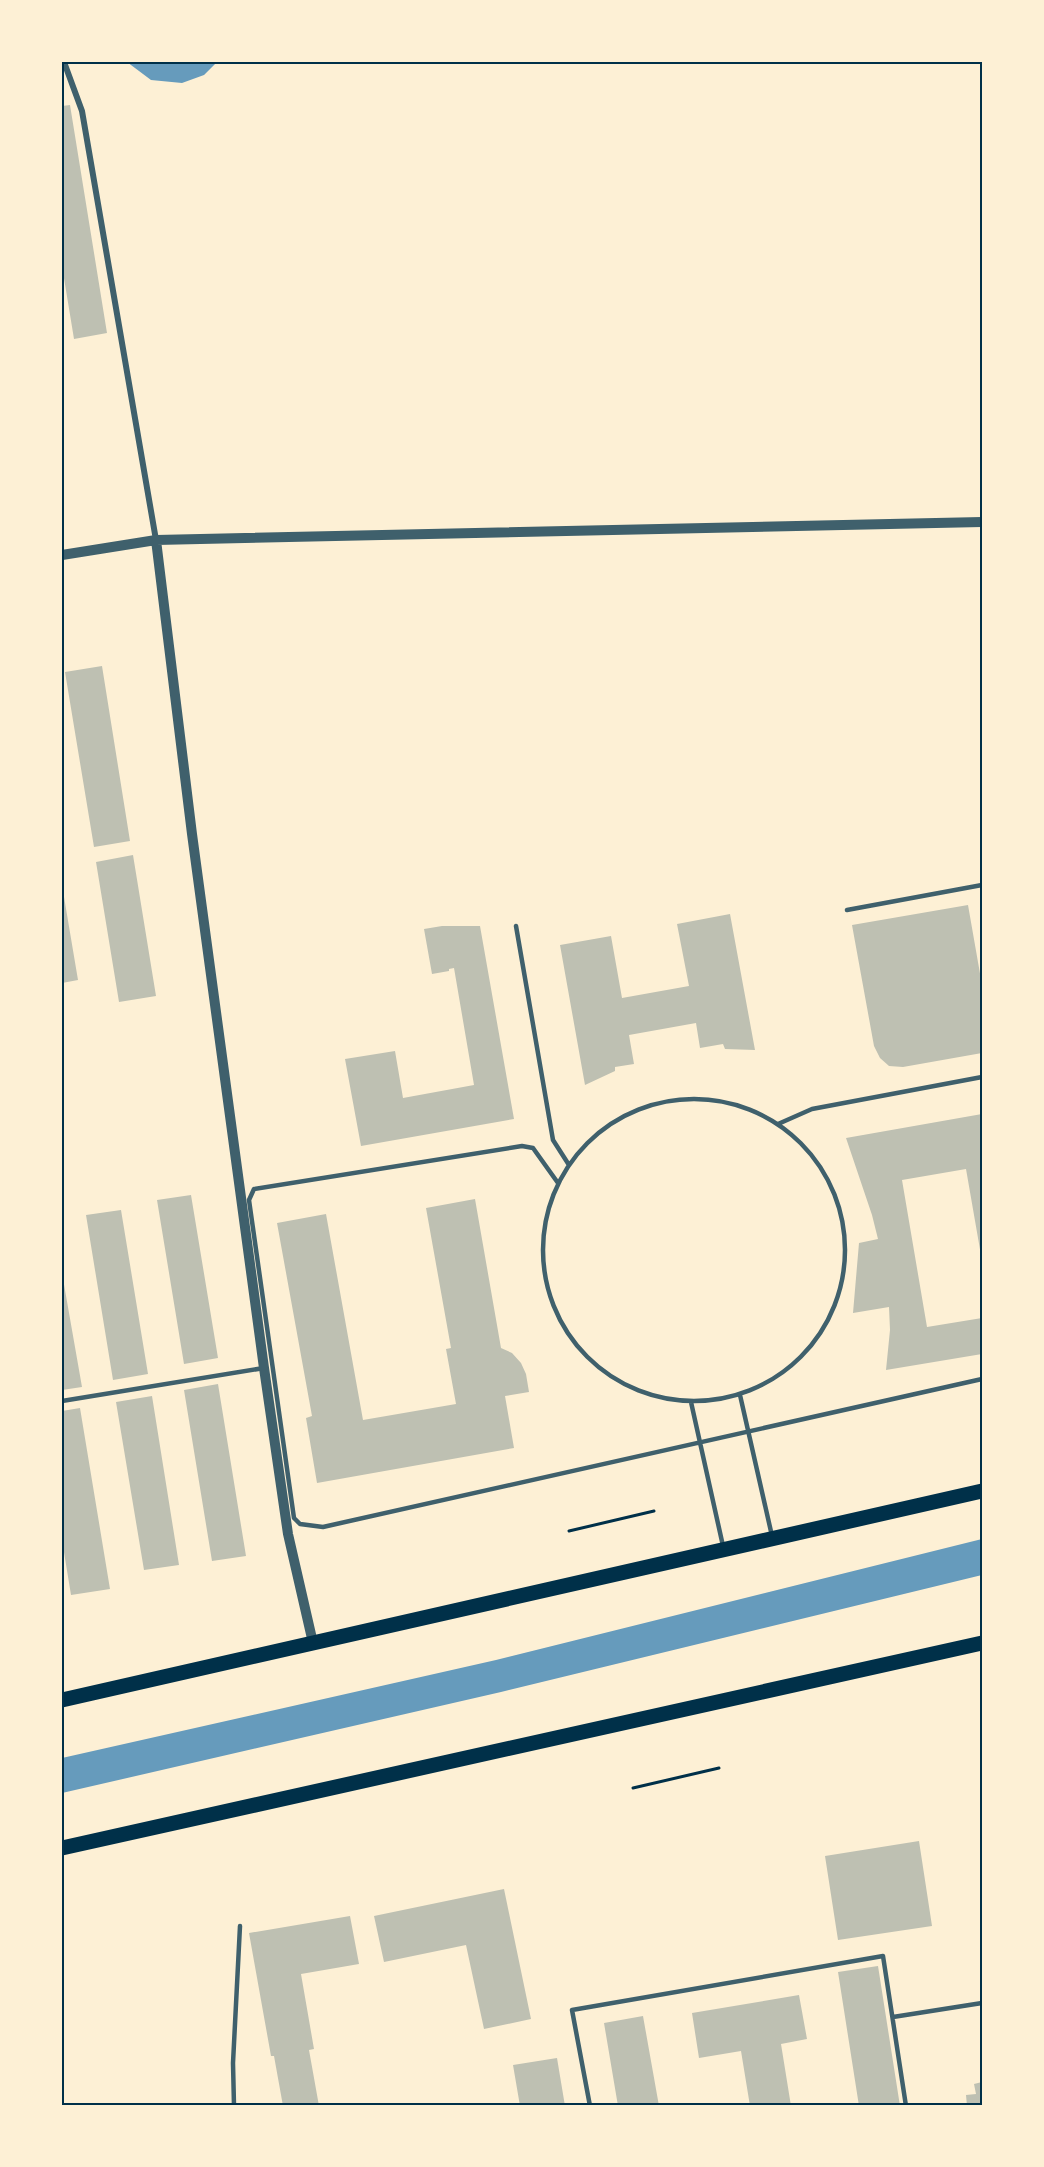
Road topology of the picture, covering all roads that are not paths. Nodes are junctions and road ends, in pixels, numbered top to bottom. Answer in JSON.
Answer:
{"nodes":[{"id":1,"x":64,"y":62,"type":"edge"},
{"id":2,"x":982,"y":522,"type":"edge"},
{"id":3,"x":156,"y":540,"type":"junction"},
{"id":4,"x":62,"y":555,"type":"edge"},
{"id":5,"x":982,"y":885,"type":"edge"},
{"id":6,"x":847,"y":910,"type":"dead end"},
{"id":7,"x":516,"y":926,"type":"dead end"},
{"id":8,"x":982,"y":1077,"type":"edge"},
{"id":9,"x":778,"y":1124,"type":"junction"},
{"id":10,"x":569,"y":1165,"type":"junction"},
{"id":11,"x":558,"y":1183,"type":"junction"},
{"id":12,"x":264,"y":1368,"type":"junction"},
{"id":13,"x":982,"y":1379,"type":"edge"},
{"id":14,"x":740,"y":1395,"type":"junction"},
{"id":15,"x":62,"y":1401,"type":"edge"},
{"id":16,"x":691,"y":1402,"type":"junction"},
{"id":17,"x":748,"y":1432,"type":"junction"},
{"id":18,"x":700,"y":1442,"type":"junction"},
{"id":19,"x":982,"y":1491,"type":"edge"},
{"id":20,"x":773,"y":1539,"type":"junction"},
{"id":21,"x":724,"y":1550,"type":"junction"},
{"id":22,"x":313,"y":1643,"type":"junction"},
{"id":23,"x":982,"y":1643,"type":"edge"},
{"id":24,"x":62,"y":1700,"type":"edge"},
{"id":25,"x":62,"y":1848,"type":"edge"},
{"id":26,"x":240,"y":1926,"type":"dead end"},
{"id":27,"x":982,"y":2003,"type":"edge"},
{"id":28,"x":893,"y":2017,"type":"junction"},
{"id":29,"x":234,"y":2106,"type":"edge"},
{"id":30,"x":590,"y":2106,"type":"edge"},
{"id":31,"x":906,"y":2106,"type":"edge"}],
"edges":[{"from":1,"to":3,"type":"street"},
{"from":2,"to":3,"type":"street"},
{"from":3,"to":4,"type":"street"},
{"from":3,"to":12,"type":"street"},
{"from":5,"to":6,"type":"lane"},
{"from":7,"to":10,"type":"lane"},
{"from":8,"to":9,"type":"lane"},
{"from":9,"to":10,"type":"lane"},
{"from":9,"to":14,"type":"lane"},
{"from":10,"to":11,"type":"lane"},
{"from":11,"to":16,"type":"lane"},
{"from":11,"to":18,"type":"lane"},
{"from":12,"to":15,"type":"lane"},
{"from":12,"to":22,"type":"street"},
{"from":13,"to":17,"type":"lane"},
{"from":14,"to":16,"type":"lane"},
{"from":14,"to":17,"type":"lane"},
{"from":16,"to":18,"type":"lane"},
{"from":17,"to":18,"type":"lane"},
{"from":17,"to":20,"type":"lane"},
{"from":18,"to":21,"type":"lane"},
{"from":19,"to":20,"type":"main road"},
{"from":20,"to":21,"type":"main road"},
{"from":21,"to":22,"type":"main road"},
{"from":22,"to":24,"type":"main road"},
{"from":23,"to":25,"type":"main road"},
{"from":26,"to":29,"type":"lane"},
{"from":27,"to":28,"type":"lane"},
{"from":28,"to":30,"type":"lane"},
{"from":28,"to":31,"type":"lane"}]}
